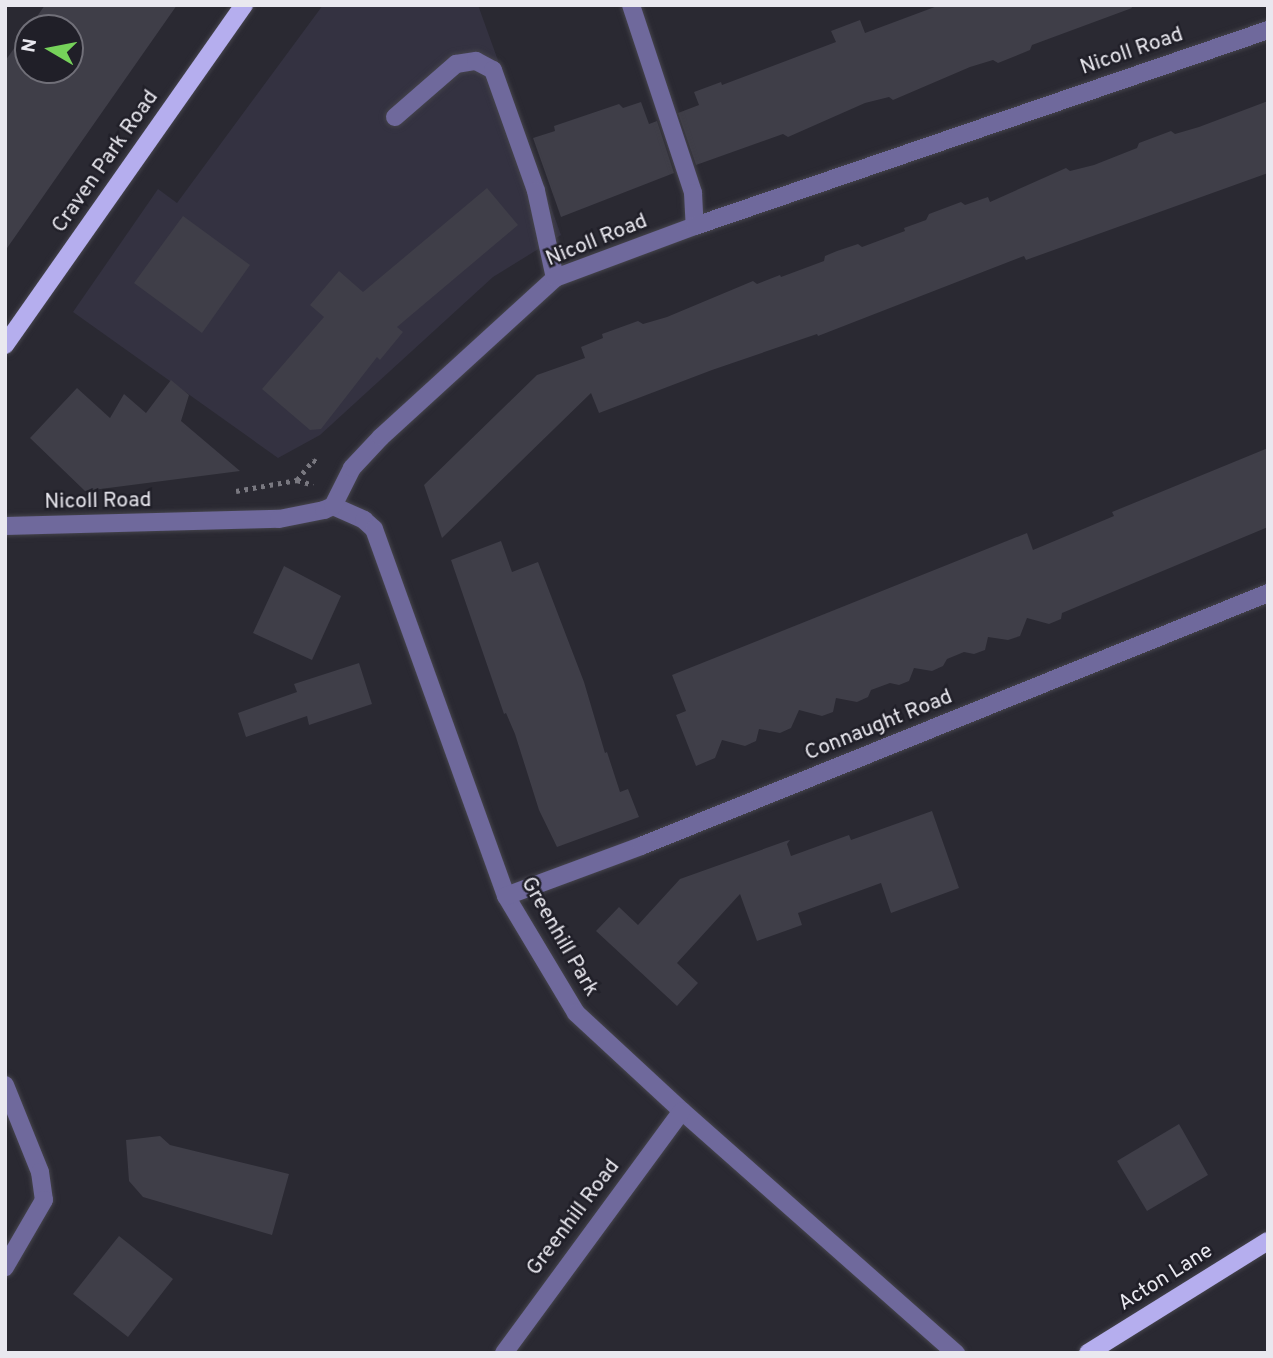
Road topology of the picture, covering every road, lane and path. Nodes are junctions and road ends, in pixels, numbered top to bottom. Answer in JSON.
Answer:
{"nodes":[{"id":1,"x":244,"y":5,"type":"edge"},
{"id":2,"x":631,"y":5,"type":"edge"},
{"id":3,"x":1268,"y":30,"type":"edge"},
{"id":4,"x":395,"y":117,"type":"dead end"},
{"id":5,"x":695,"y":226,"type":"junction"},
{"id":6,"x":555,"y":278,"type":"junction"},
{"id":7,"x":5,"y":345,"type":"edge"},
{"id":8,"x":318,"y":463,"type":"dead end"},
{"id":9,"x":297,"y":480,"type":"junction"},
{"id":10,"x":305,"y":482,"type":"dead end"},
{"id":11,"x":258,"y":488,"type":"dead end"},
{"id":12,"x":333,"y":506,"type":"junction"},
{"id":13,"x":5,"y":526,"type":"edge"},
{"id":14,"x":1268,"y":593,"type":"edge"},
{"id":15,"x":506,"y":896,"type":"junction"},
{"id":16,"x":5,"y":1085,"type":"edge"},
{"id":17,"x":682,"y":1111,"type":"junction"},
{"id":18,"x":1268,"y":1241,"type":"edge"},
{"id":19,"x":5,"y":1267,"type":"edge"},
{"id":20,"x":504,"y":1353,"type":"edge"},
{"id":21,"x":956,"y":1353,"type":"edge"},
{"id":22,"x":1088,"y":1353,"type":"edge"}],
"edges":[{"from":1,"to":7,"type":"main road","name":"Craven Park Road"},
{"from":2,"to":5,"type":"street"},
{"from":3,"to":5,"type":"street","name":"Nicoll Road"},
{"from":4,"to":6,"type":"street"},
{"from":5,"to":6,"type":"street","name":"Nicoll Road"},
{"from":6,"to":12,"type":"street","name":"Nicoll Road"},
{"from":8,"to":9,"type":"path"},
{"from":9,"to":10,"type":"path"},
{"from":9,"to":11,"type":"path"},
{"from":12,"to":13,"type":"street","name":"Nicoll Road"},
{"from":12,"to":15,"type":"street","name":"Greenhill Park"},
{"from":14,"to":15,"type":"street","name":"Connaught Road"},
{"from":15,"to":17,"type":"street","name":"Greenhill Park"},
{"from":16,"to":19,"type":"street"},
{"from":17,"to":20,"type":"street","name":"Greenhill Road"},
{"from":17,"to":21,"type":"street","name":"Greenhill Park"},
{"from":18,"to":22,"type":"main road","name":"Acton Lane"}]}
